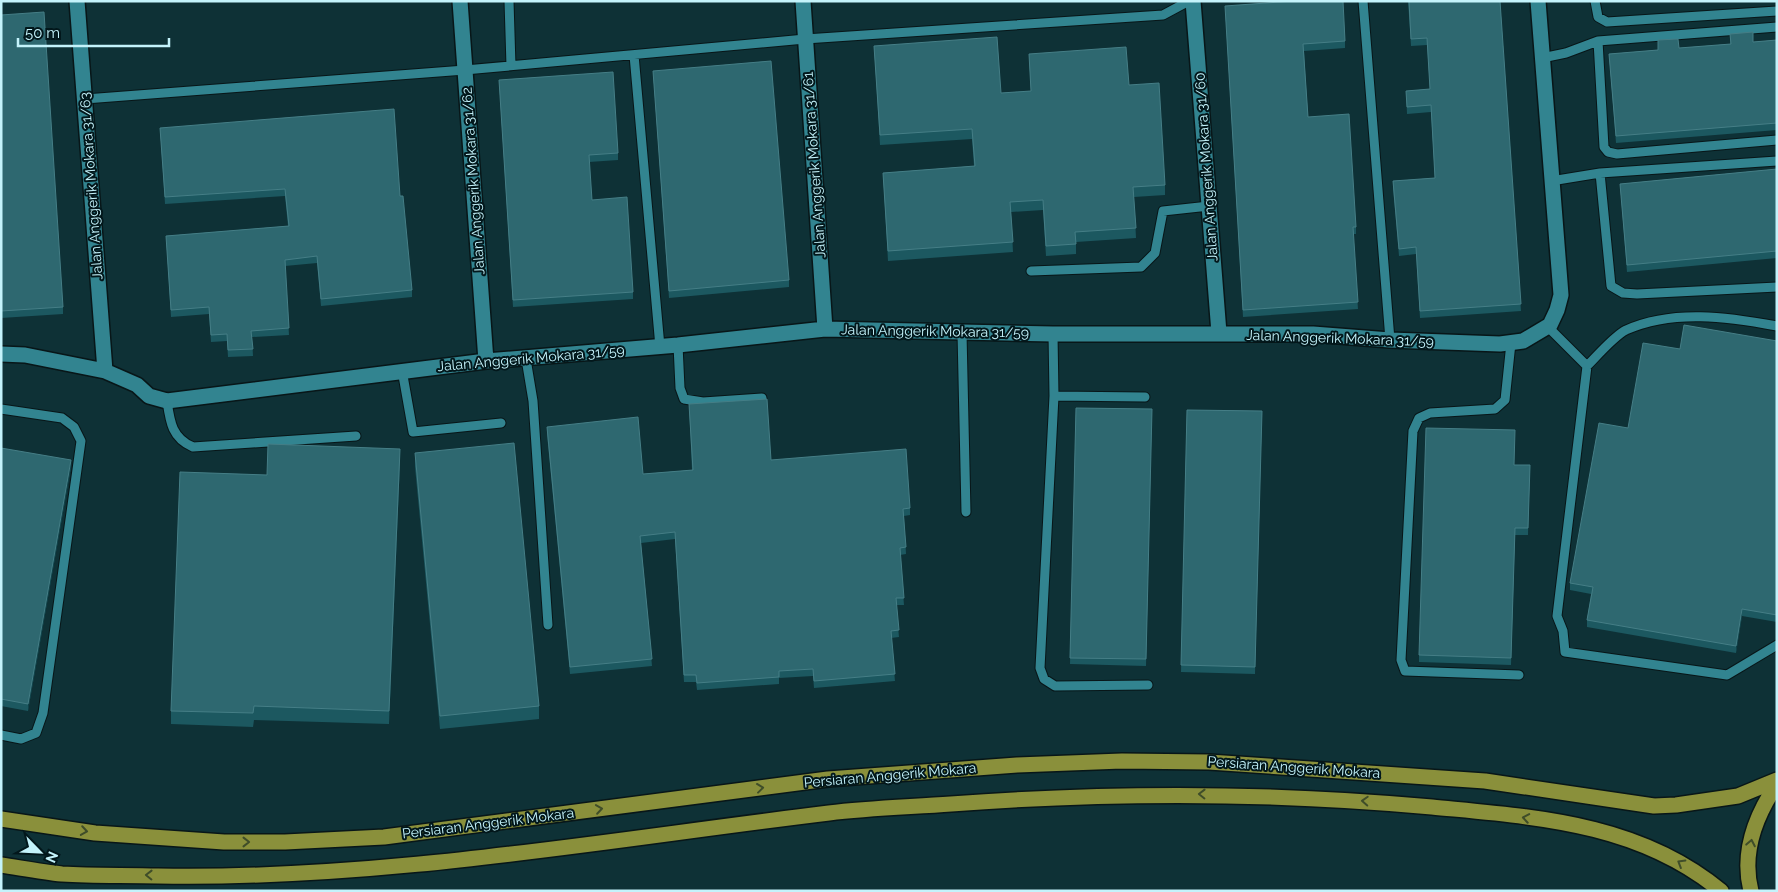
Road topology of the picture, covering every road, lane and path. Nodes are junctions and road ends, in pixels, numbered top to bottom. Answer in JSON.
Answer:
{"nodes":[{"id":1,"x":77,"y":1,"type":"edge"},
{"id":2,"x":460,"y":1,"type":"edge"},
{"id":3,"x":509,"y":1,"type":"edge"},
{"id":4,"x":803,"y":1,"type":"edge"},
{"id":5,"x":1191,"y":1,"type":"edge"},
{"id":6,"x":1363,"y":1,"type":"edge"},
{"id":7,"x":1538,"y":1,"type":"edge"},
{"id":8,"x":1595,"y":1,"type":"edge"},
{"id":9,"x":1777,"y":11,"type":"edge"},
{"id":10,"x":1777,"y":26,"type":"edge"},
{"id":11,"x":805,"y":39,"type":"junction"},
{"id":12,"x":1598,"y":42,"type":"junction"},
{"id":13,"x":634,"y":55,"type":"junction"},
{"id":14,"x":1542,"y":58,"type":"junction"},
{"id":15,"x":511,"y":66,"type":"junction"},
{"id":16,"x":465,"y":70,"type":"junction"},
{"id":17,"x":85,"y":99,"type":"junction"},
{"id":18,"x":1777,"y":140,"type":"edge"},
{"id":19,"x":1777,"y":161,"type":"edge"},
{"id":20,"x":1600,"y":173,"type":"junction"},
{"id":21,"x":1551,"y":181,"type":"junction"},
{"id":22,"x":1209,"y":206,"type":"junction"},
{"id":23,"x":1031,"y":271,"type":"dead end"},
{"id":24,"x":1777,"y":287,"type":"edge"},
{"id":25,"x":1546,"y":325,"type":"junction"},
{"id":26,"x":1777,"y":326,"type":"edge"},
{"id":27,"x":825,"y":329,"type":"junction"},
{"id":28,"x":962,"y":333,"type":"junction"},
{"id":29,"x":1219,"y":333,"type":"junction"},
{"id":30,"x":1053,"y":334,"type":"junction"},
{"id":31,"x":1390,"y":340,"type":"junction"},
{"id":32,"x":1511,"y":343,"type":"junction"},
{"id":33,"x":678,"y":345,"type":"junction"},
{"id":34,"x":660,"y":347,"type":"junction"},
{"id":35,"x":1,"y":354,"type":"edge"},
{"id":36,"x":526,"y":359,"type":"junction"},
{"id":37,"x":486,"y":361,"type":"junction"},
{"id":38,"x":1587,"y":366,"type":"junction"},
{"id":39,"x":402,"y":370,"type":"junction"},
{"id":40,"x":105,"y":372,"type":"junction"},
{"id":41,"x":1054,"y":396,"type":"junction"},
{"id":42,"x":1145,"y":397,"type":"dead end"},
{"id":43,"x":762,"y":398,"type":"edge"},
{"id":44,"x":167,"y":401,"type":"junction"},
{"id":45,"x":1,"y":409,"type":"edge"},
{"id":46,"x":502,"y":423,"type":"dead end"},
{"id":47,"x":356,"y":436,"type":"dead end"},
{"id":48,"x":966,"y":512,"type":"dead end"},
{"id":49,"x":548,"y":625,"type":"dead end"},
{"id":50,"x":1777,"y":645,"type":"edge"},
{"id":51,"x":1519,"y":676,"type":"dead end"},
{"id":52,"x":1148,"y":685,"type":"dead end"},
{"id":53,"x":1,"y":734,"type":"edge"},
{"id":54,"x":1777,"y":780,"type":"edge"},
{"id":55,"x":1777,"y":784,"type":"edge"},
{"id":56,"x":1,"y":818,"type":"edge"},
{"id":57,"x":1,"y":865,"type":"edge"},
{"id":58,"x":1721,"y":891,"type":"edge"},
{"id":59,"x":1751,"y":891,"type":"edge"}],
"edges":[{"from":1,"to":17,"type":"street","name":"Jalan Anggerik Mokara 31/63"},
{"from":2,"to":16,"type":"street","name":"Jalan Anggerik Mokara 31/62"},
{"from":3,"to":15,"type":"lane"},
{"from":4,"to":11,"type":"street","name":"Jalan Anggerik Mokara 31/61"},
{"from":5,"to":11,"type":"lane"},
{"from":5,"to":22,"type":"street","name":"Jalan Anggerik Mokara 31/60"},
{"from":6,"to":31,"type":"lane"},
{"from":7,"to":14,"type":"street","name":"Jalan Anggerik Mokara 31/59"},
{"from":8,"to":9,"type":"lane"},
{"from":10,"to":12,"type":"lane"},
{"from":11,"to":13,"type":"lane"},
{"from":11,"to":27,"type":"street","name":"Jalan Anggerik Mokara 31/61"},
{"from":12,"to":14,"type":"lane"},
{"from":12,"to":18,"type":"lane"},
{"from":13,"to":15,"type":"lane"},
{"from":13,"to":34,"type":"lane"},
{"from":14,"to":21,"type":"street","name":"Jalan Anggerik Mokara 31/59"},
{"from":15,"to":16,"type":"lane"},
{"from":16,"to":17,"type":"lane"},
{"from":16,"to":37,"type":"street","name":"Jalan Anggerik Mokara 31/62"},
{"from":17,"to":40,"type":"street","name":"Jalan Anggerik Mokara 31/63"},
{"from":19,"to":20,"type":"lane"},
{"from":20,"to":21,"type":"lane"},
{"from":20,"to":24,"type":"lane"},
{"from":21,"to":25,"type":"street","name":"Jalan Anggerik Mokara 31/59"},
{"from":22,"to":23,"type":"lane"},
{"from":22,"to":29,"type":"street","name":"Jalan Anggerik Mokara 31/60"},
{"from":25,"to":32,"type":"street","name":"Jalan Anggerik Mokara 31/59"},
{"from":25,"to":38,"type":"lane"},
{"from":26,"to":38,"type":"lane"},
{"from":27,"to":28,"type":"street","name":"Jalan Anggerik Mokara 31/59"},
{"from":27,"to":33,"type":"street","name":"Jalan Anggerik Mokara 31/59"},
{"from":28,"to":30,"type":"street","name":"Jalan Anggerik Mokara 31/59"},
{"from":28,"to":48,"type":"lane"},
{"from":29,"to":30,"type":"street","name":"Jalan Anggerik Mokara 31/59"},
{"from":29,"to":31,"type":"street","name":"Jalan Anggerik Mokara 31/59"},
{"from":30,"to":41,"type":"lane"},
{"from":31,"to":32,"type":"street","name":"Jalan Anggerik Mokara 31/59"},
{"from":32,"to":51,"type":"lane"},
{"from":33,"to":34,"type":"street","name":"Jalan Anggerik Mokara 31/59"},
{"from":33,"to":43,"type":"lane"},
{"from":34,"to":36,"type":"street","name":"Jalan Anggerik Mokara 31/59"},
{"from":35,"to":40,"type":"street","name":"Jalan Anggerik Mokara 31/59"},
{"from":36,"to":37,"type":"street","name":"Jalan Anggerik Mokara 31/59"},
{"from":36,"to":49,"type":"lane"},
{"from":37,"to":39,"type":"street","name":"Jalan Anggerik Mokara 31/59"},
{"from":38,"to":50,"type":"lane"},
{"from":39,"to":44,"type":"street","name":"Jalan Anggerik Mokara 31/59"},
{"from":39,"to":46,"type":"lane"},
{"from":40,"to":44,"type":"street","name":"Jalan Anggerik Mokara 31/59"},
{"from":41,"to":42,"type":"lane"},
{"from":41,"to":52,"type":"lane"},
{"from":44,"to":47,"type":"lane"},
{"from":45,"to":53,"type":"lane"},
{"from":56,"to":54,"type":"main road","name":"Persiaran Anggerik Mokara","one_way":true},
{"from":59,"to":55,"type":"main road","one_way":true},
{"from":58,"to":57,"type":"main road","one_way":true}]}
